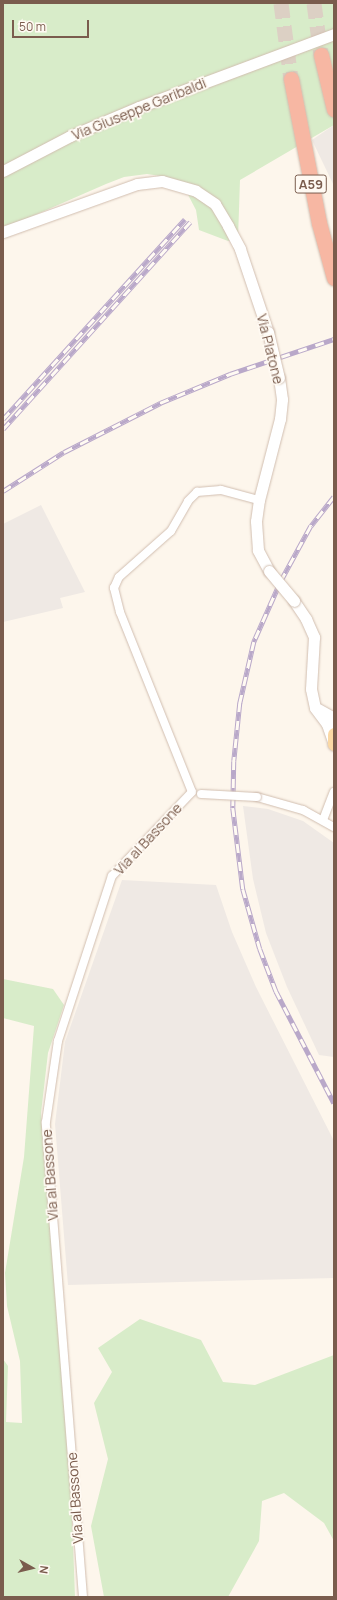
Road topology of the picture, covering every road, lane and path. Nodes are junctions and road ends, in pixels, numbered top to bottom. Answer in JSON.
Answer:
{"nodes":[{"id":1,"x":334,"y":34,"type":"edge"},
{"id":2,"x":322,"y":55,"type":"tunnel mouth"},
{"id":3,"x":291,"y":79,"type":"tunnel mouth"},
{"id":4,"x":333,"y":106,"type":"edge"},
{"id":5,"x":3,"y":170,"type":"edge"},
{"id":6,"x":3,"y":232,"type":"edge"},
{"id":7,"x":334,"y":278,"type":"edge"},
{"id":8,"x":259,"y":500,"type":"junction"},
{"id":9,"x":315,"y":708,"type":"junction"},
{"id":10,"x":334,"y":718,"type":"edge"},
{"id":11,"x":334,"y":740,"type":"edge"},
{"id":12,"x":192,"y":792,"type":"junction"},
{"id":13,"x":334,"y":792,"type":"edge"},
{"id":14,"x":323,"y":820,"type":"junction"},
{"id":15,"x":334,"y":827,"type":"edge"},
{"id":16,"x":83,"y":1597,"type":"edge"}],
"edges":[{"from":1,"to":5,"type":"street","name":"Via Giuseppe Garibaldi"},
{"from":2,"to":4,"type":"highway"},
{"from":3,"to":7,"type":"highway","number":"A59"},
{"from":6,"to":8,"type":"street","name":"Via Platone","bridge":true},
{"from":8,"to":9,"type":"street","name":"Via Platone","bridge":true},
{"from":8,"to":12,"type":"street"},
{"from":9,"to":10,"type":"street"},
{"from":9,"to":11,"type":"street","name":"Via Platone"},
{"from":12,"to":14,"type":"street","bridge":true},
{"from":12,"to":16,"type":"street","name":"Via al Bassone"},
{"from":13,"to":14,"type":"street"},
{"from":14,"to":15,"type":"street"}]}
